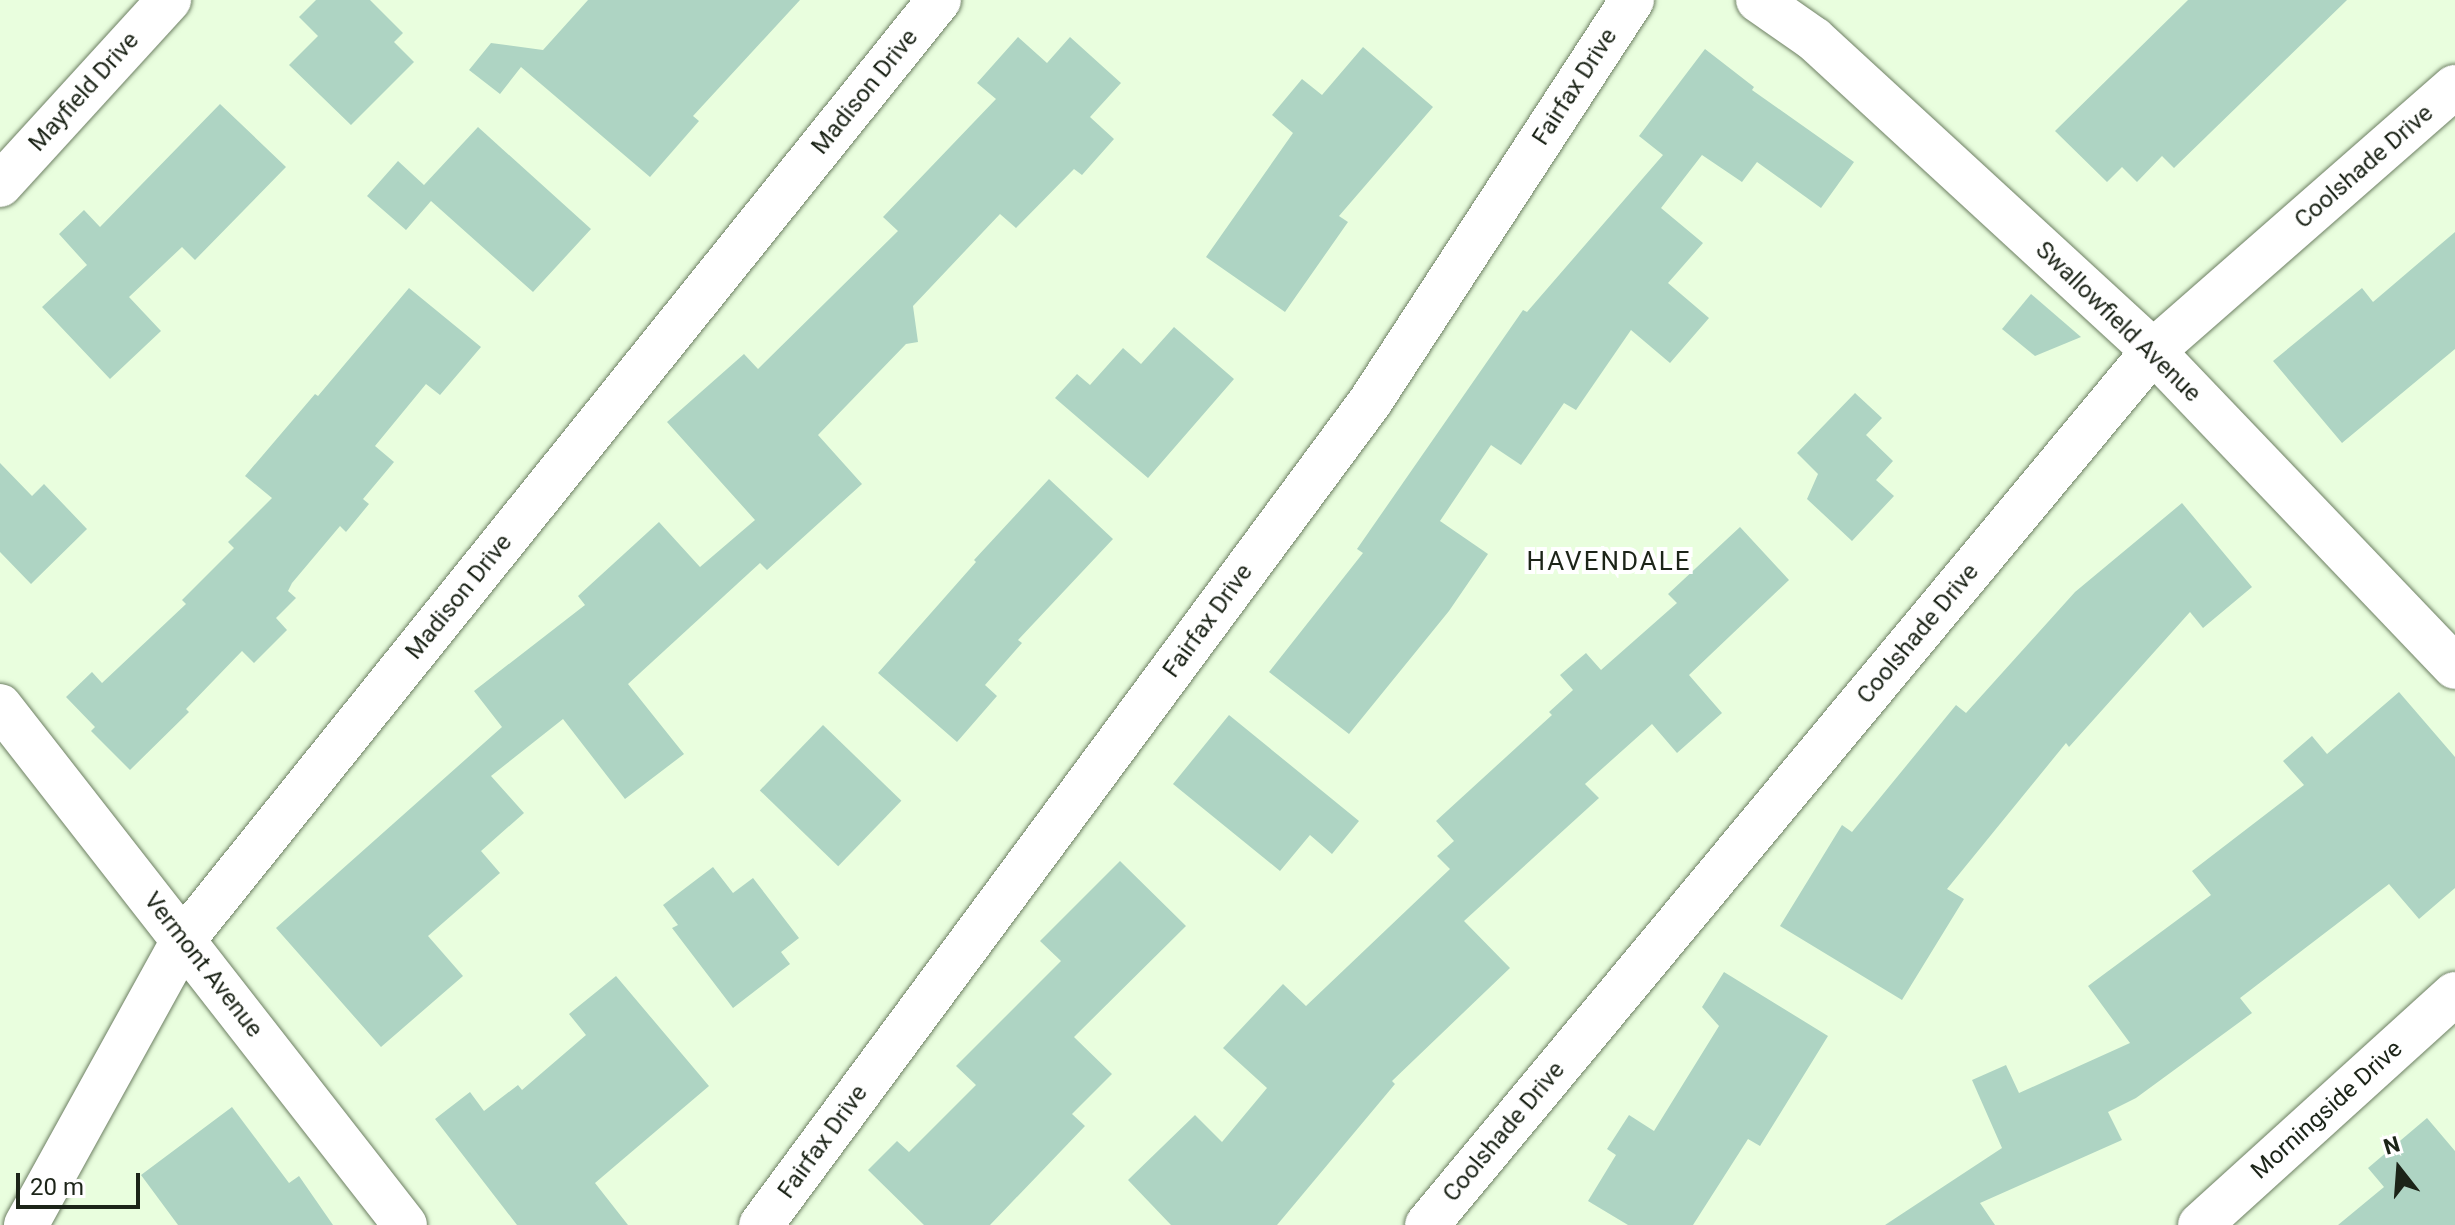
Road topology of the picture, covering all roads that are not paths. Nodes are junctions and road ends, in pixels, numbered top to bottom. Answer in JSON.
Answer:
{"nodes":[{"id":1,"x":169,"y":0,"type":"edge"},
{"id":2,"x":939,"y":0,"type":"edge"},
{"id":3,"x":1632,"y":0,"type":"edge"},
{"id":4,"x":1758,"y":0,"type":"edge"},
{"id":5,"x":2455,"y":87,"type":"edge"},
{"id":6,"x":0,"y":185,"type":"edge"},
{"id":7,"x":2153,"y":351,"type":"junction"},
{"id":8,"x":2455,"y":667,"type":"edge"},
{"id":9,"x":0,"y":706,"type":"edge"},
{"id":10,"x":184,"y":939,"type":"junction"},
{"id":11,"x":2455,"y":994,"type":"edge"},
{"id":12,"x":26,"y":1225,"type":"edge"},
{"id":13,"x":405,"y":1225,"type":"edge"},
{"id":14,"x":761,"y":1225,"type":"edge"},
{"id":15,"x":1427,"y":1225,"type":"edge"},
{"id":16,"x":2200,"y":1225,"type":"edge"}],
"edges":[{"from":1,"to":6,"type":"street","name":"Mayfield Drive"},
{"from":2,"to":10,"type":"street","name":"Madison Drive"},
{"from":3,"to":14,"type":"street","name":"Fairfax Drive"},
{"from":4,"to":7,"type":"street","name":"Swallowfield Avenue"},
{"from":5,"to":7,"type":"street","name":"Coolshade Drive"},
{"from":7,"to":8,"type":"street","name":"Swallowfield Avenue"},
{"from":7,"to":15,"type":"street","name":"Coolshade Drive"},
{"from":9,"to":10,"type":"street","name":"Vermont Avenue"},
{"from":10,"to":12,"type":"street","name":"Madison Drive"},
{"from":10,"to":13,"type":"street","name":"Vermont Avenue"},
{"from":11,"to":16,"type":"street","name":"Morningside Drive"}]}
